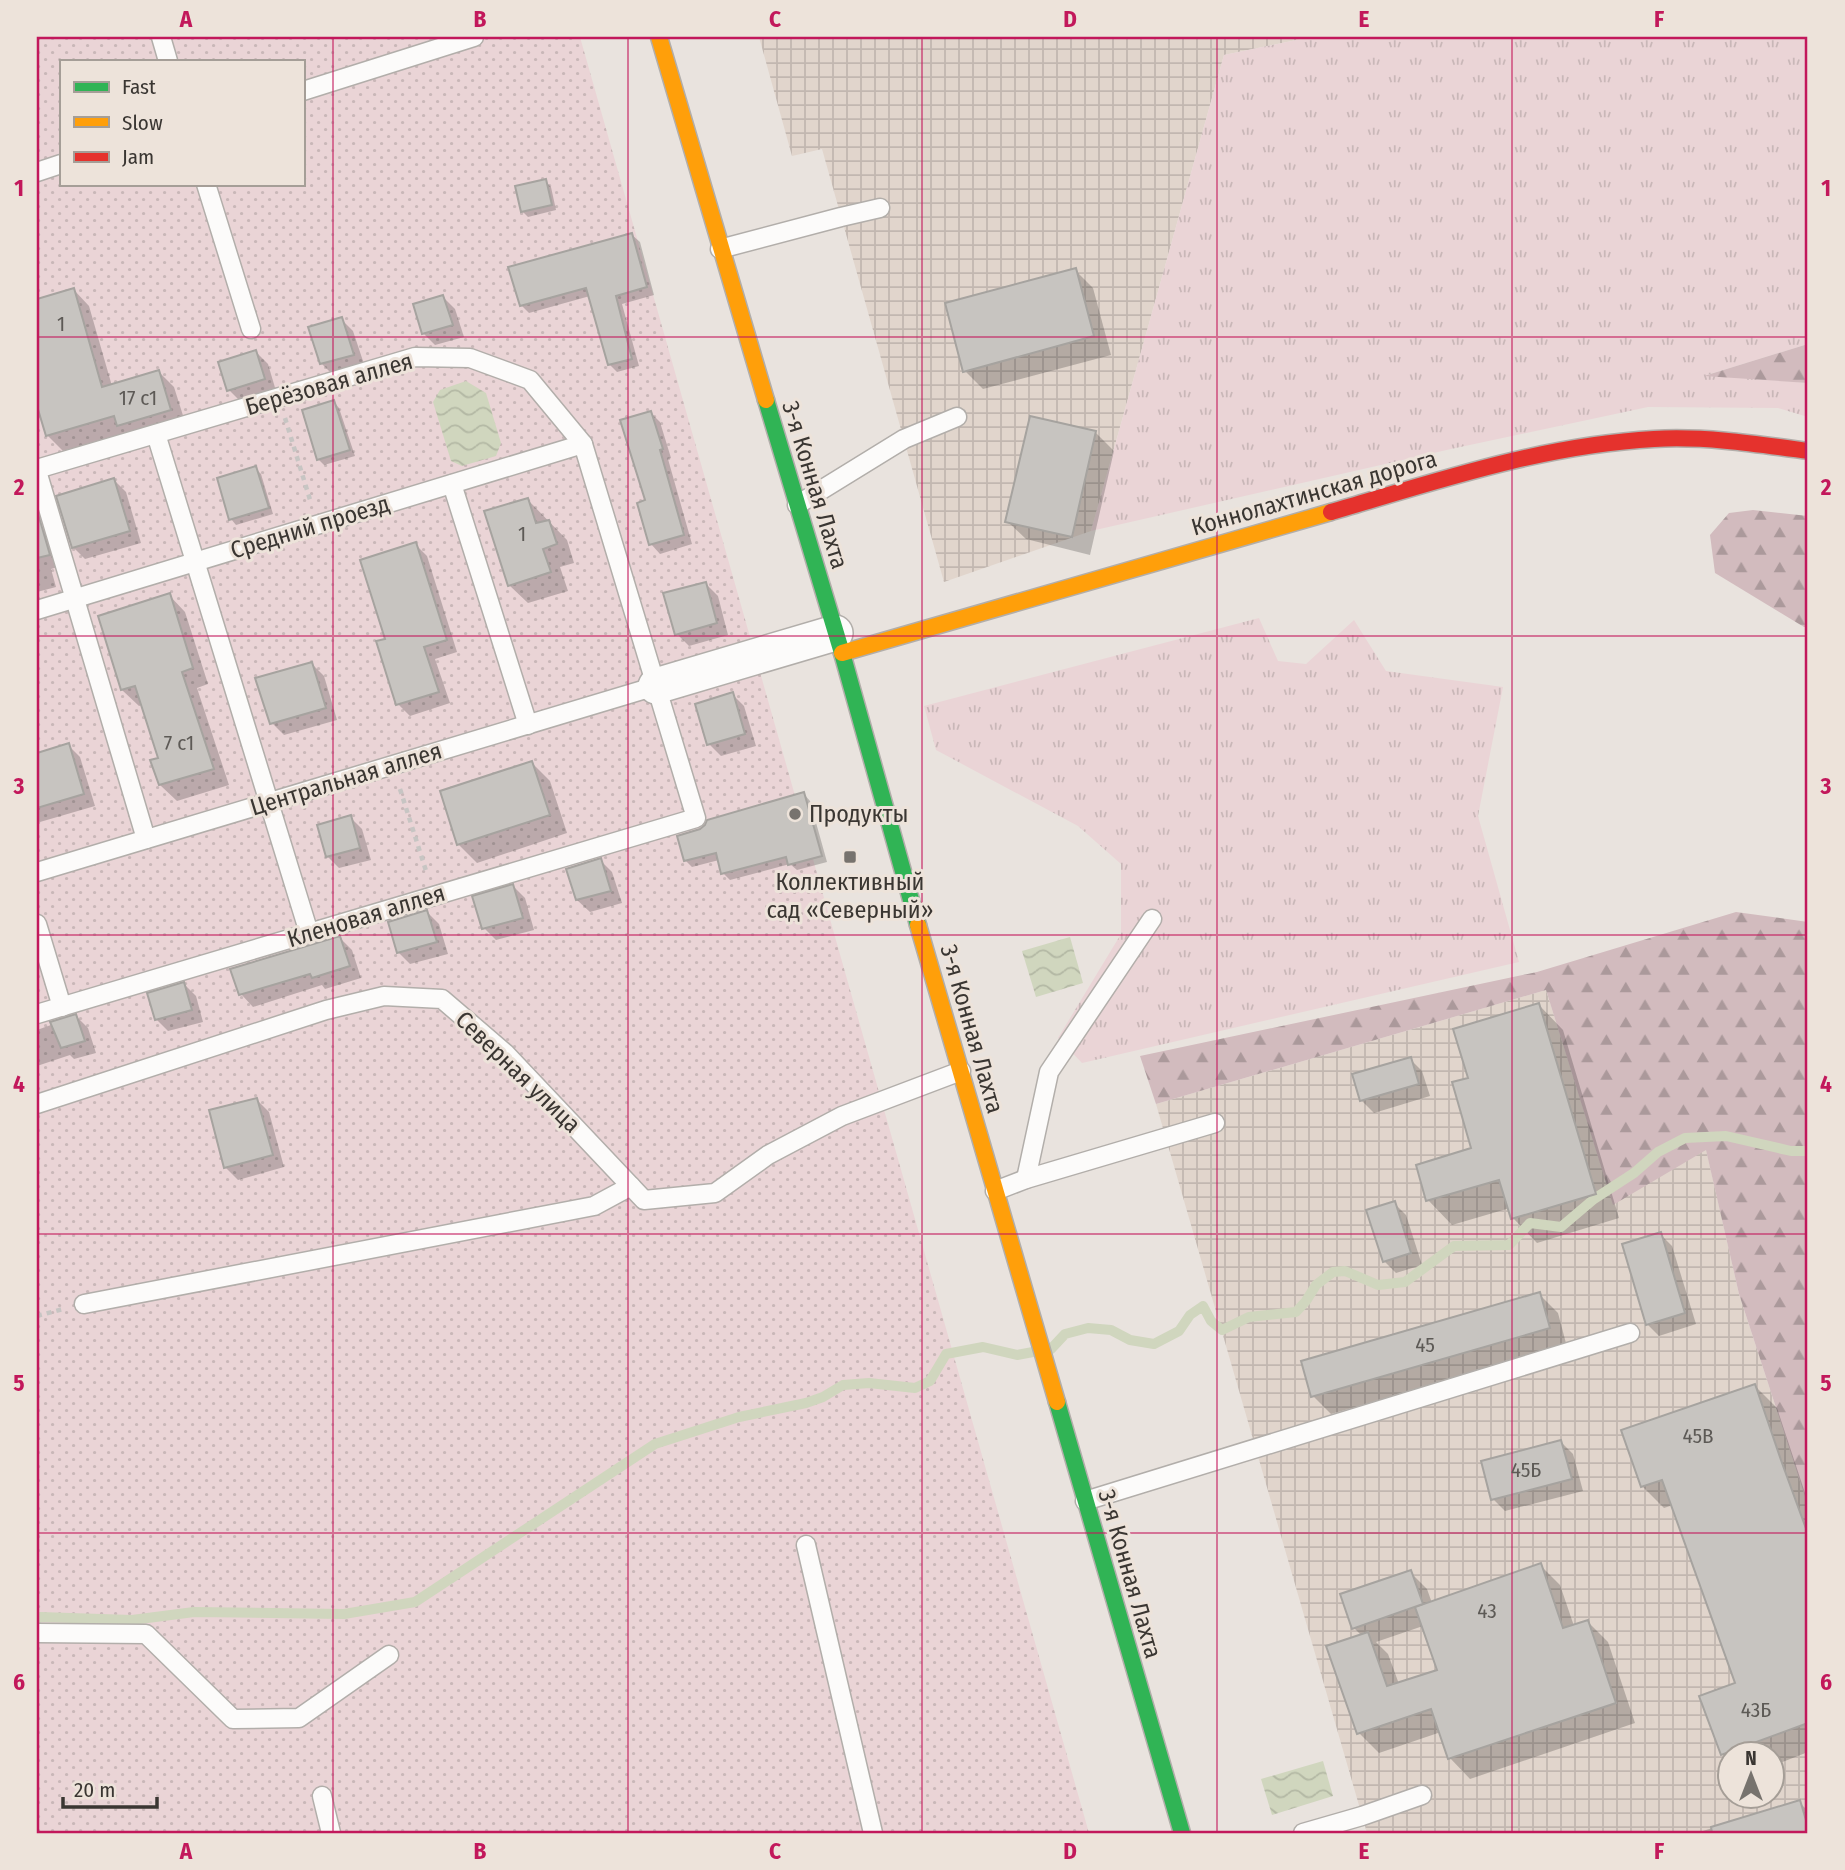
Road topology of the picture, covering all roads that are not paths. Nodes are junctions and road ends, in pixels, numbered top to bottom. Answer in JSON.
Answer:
{"nodes":[{"id":1,"x":161,"y":37,"type":"edge"},
{"id":2,"x":474,"y":37,"type":"edge"},
{"id":3,"x":659,"y":37,"type":"edge"},
{"id":4,"x":168,"y":60,"type":"edge"},
{"id":5,"x":304,"y":91,"type":"edge"},
{"id":6,"x":60,"y":164,"type":"edge"},
{"id":7,"x":37,"y":172,"type":"edge"},
{"id":8,"x":207,"y":186,"type":"edge"},
{"id":9,"x":880,"y":208,"type":"dead end"},
{"id":10,"x":720,"y":249,"type":"junction"},
{"id":11,"x":251,"y":329,"type":"dead end"},
{"id":12,"x":957,"y":417,"type":"dead end"},
{"id":13,"x":156,"y":434,"type":"junction"},
{"id":14,"x":583,"y":444,"type":"junction"},
{"id":15,"x":1808,"y":451,"type":"edge"},
{"id":16,"x":37,"y":470,"type":"edge"},
{"id":17,"x":452,"y":484,"type":"junction"},
{"id":18,"x":797,"y":505,"type":"junction"},
{"id":19,"x":195,"y":562,"type":"junction"},
{"id":20,"x":74,"y":599,"type":"junction"},
{"id":21,"x":37,"y":610,"type":"edge"},
{"id":22,"x":839,"y":643,"type":"junction"},
{"id":23,"x":656,"y":686,"type":"junction"},
{"id":24,"x":528,"y":725,"type":"junction"},
{"id":25,"x":269,"y":802,"type":"junction"},
{"id":26,"x":696,"y":818,"type":"joint"},
{"id":27,"x":146,"y":839,"type":"junction"},
{"id":28,"x":37,"y":872,"type":"edge"},
{"id":29,"x":1152,"y":919,"type":"dead end"},
{"id":30,"x":37,"y":925,"type":"edge"},
{"id":31,"x":309,"y":933,"type":"junction"},
{"id":32,"x":62,"y":1007,"type":"junction"},
{"id":33,"x":37,"y":1014,"type":"edge"},
{"id":34,"x":961,"y":1071,"type":"junction"},
{"id":35,"x":37,"y":1104,"type":"edge"},
{"id":36,"x":1216,"y":1123,"type":"dead end"},
{"id":37,"x":1026,"y":1178,"type":"junction"},
{"id":38,"x":631,"y":1186,"type":"junction"},
{"id":39,"x":995,"y":1191,"type":"junction"},
{"id":40,"x":84,"y":1304,"type":"dead end"},
{"id":41,"x":1630,"y":1333,"type":"dead end"},
{"id":42,"x":1085,"y":1501,"type":"junction"},
{"id":43,"x":806,"y":1545,"type":"dead end"},
{"id":44,"x":37,"y":1633,"type":"edge"},
{"id":45,"x":390,"y":1656,"type":"dead end"},
{"id":46,"x":1422,"y":1795,"type":"dead end"},
{"id":47,"x":322,"y":1796,"type":"dead end"},
{"id":48,"x":331,"y":1833,"type":"edge"},
{"id":49,"x":873,"y":1833,"type":"edge"},
{"id":50,"x":1182,"y":1833,"type":"edge"},
{"id":51,"x":1303,"y":1833,"type":"edge"}],
"edges":[{"from":1,"to":4,"type":"lane"},
{"from":2,"to":5,"type":"lane"},
{"from":3,"to":10,"type":"main road","name":"3-я Конная Лахта"},
{"from":6,"to":7,"type":"lane"},
{"from":8,"to":11,"type":"lane"},
{"from":9,"to":10,"type":"lane"},
{"from":10,"to":18,"type":"main road","name":"3-я Конная Лахта"},
{"from":12,"to":18,"type":"lane"},
{"from":13,"to":14,"type":"lane","name":"Берёзовая аллея"},
{"from":13,"to":16,"type":"lane","name":"Берёзовая аллея"},
{"from":13,"to":19,"type":"lane"},
{"from":14,"to":17,"type":"lane","name":"Средний проезд"},
{"from":14,"to":23,"type":"lane","name":"Берёзовая аллея"},
{"from":15,"to":22,"type":"main road","name":"Коннолахтинская дорога"},
{"from":16,"to":20,"type":"lane"},
{"from":17,"to":19,"type":"lane","name":"Средний проезд"},
{"from":17,"to":24,"type":"lane"},
{"from":18,"to":22,"type":"main road","name":"3-я Конная Лахта"},
{"from":19,"to":20,"type":"lane","name":"Средний проезд"},
{"from":19,"to":25,"type":"lane"},
{"from":20,"to":21,"type":"lane","name":"Средний проезд"},
{"from":20,"to":27,"type":"lane"},
{"from":22,"to":23,"type":"street"},
{"from":22,"to":34,"type":"main road","name":"3-я Конная Лахта"},
{"from":23,"to":24,"type":"lane","name":"Центральная аллея"},
{"from":23,"to":26,"type":"lane","name":"Берёзовая аллея"},
{"from":24,"to":25,"type":"lane","name":"Центральная аллея"},
{"from":25,"to":27,"type":"lane","name":"Центральная аллея"},
{"from":25,"to":31,"type":"lane"},
{"from":26,"to":31,"type":"lane","name":"Кленовая аллея"},
{"from":27,"to":28,"type":"lane","name":"Центральная аллея"},
{"from":29,"to":37,"type":"lane"},
{"from":30,"to":32,"type":"lane"},
{"from":31,"to":32,"type":"lane","name":"Кленовая аллея"},
{"from":32,"to":33,"type":"lane","name":"Кленовая аллея"},
{"from":34,"to":38,"type":"lane","name":"Северная улица"},
{"from":34,"to":39,"type":"main road","name":"3-я Конная Лахта"},
{"from":35,"to":38,"type":"lane","name":"Северная улица"},
{"from":36,"to":37,"type":"lane"},
{"from":37,"to":39,"type":"lane"},
{"from":38,"to":40,"type":"lane"},
{"from":39,"to":42,"type":"main road","name":"3-я Конная Лахта"},
{"from":41,"to":42,"type":"lane"},
{"from":42,"to":50,"type":"main road","name":"3-я Конная Лахта"},
{"from":43,"to":49,"type":"lane"},
{"from":44,"to":45,"type":"lane"},
{"from":46,"to":51,"type":"lane"},
{"from":47,"to":48,"type":"lane"}]}
